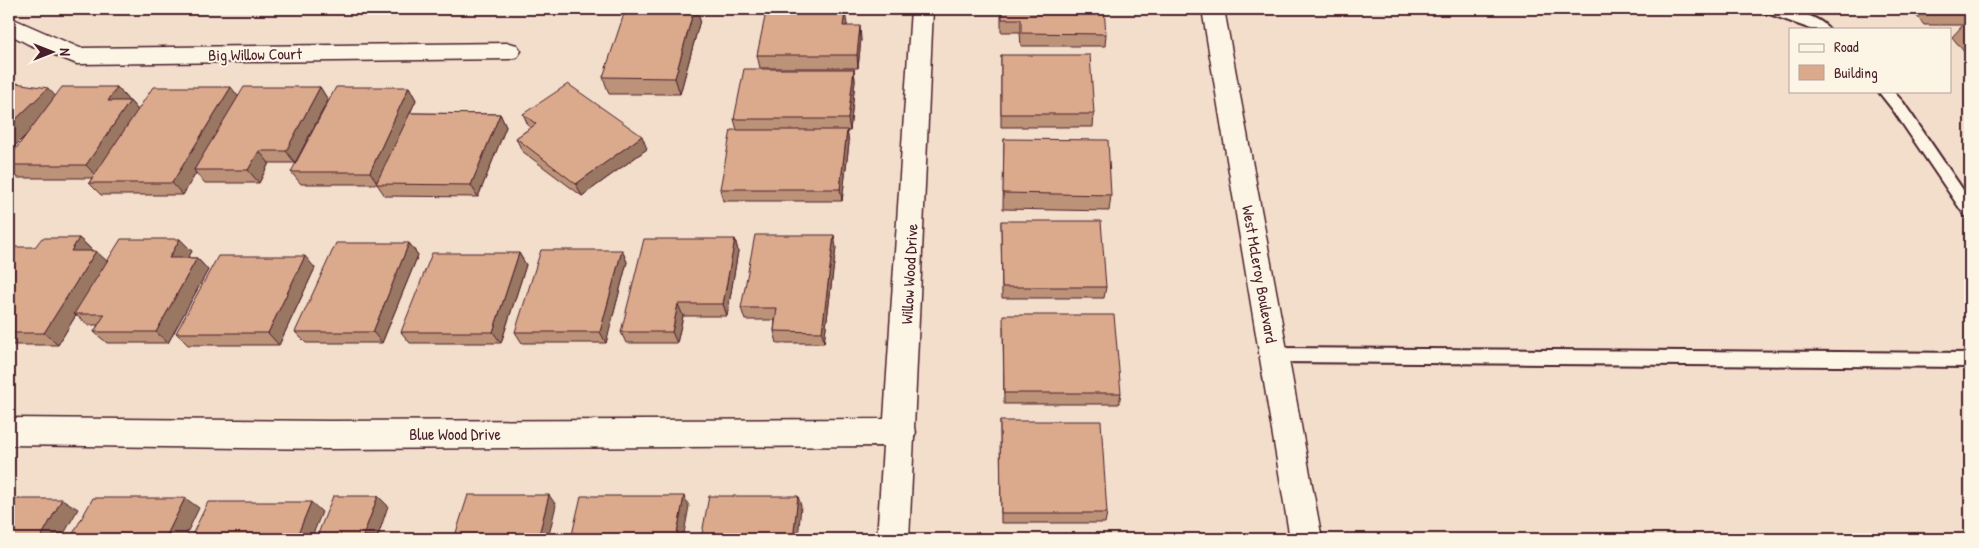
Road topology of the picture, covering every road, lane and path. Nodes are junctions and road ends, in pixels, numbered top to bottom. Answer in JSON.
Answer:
{"nodes":[{"id":1,"x":922,"y":9,"type":"edge"},
{"id":2,"x":1214,"y":9,"type":"edge"},
{"id":3,"x":1769,"y":9,"type":"edge"},
{"id":4,"x":9,"y":24,"type":"edge"},
{"id":5,"x":1820,"y":28,"type":"edge"},
{"id":6,"x":509,"y":51,"type":"dead end"},
{"id":7,"x":1887,"y":92,"type":"edge"},
{"id":8,"x":1970,"y":212,"type":"edge"},
{"id":9,"x":1274,"y":355,"type":"junction"},
{"id":10,"x":1970,"y":360,"type":"edge"},
{"id":11,"x":9,"y":432,"type":"edge"},
{"id":12,"x":901,"y":432,"type":"junction"},
{"id":13,"x":893,"y":539,"type":"edge"},
{"id":14,"x":1306,"y":539,"type":"edge"}],
"edges":[{"from":1,"to":12,"type":"street","name":"Willow Wood Drive"},
{"from":2,"to":9,"type":"street","name":"West McLeroy Boulevard"},
{"from":3,"to":5,"type":"lane"},
{"from":4,"to":6,"type":"street","name":"Big Willow Court"},
{"from":7,"to":8,"type":"lane"},
{"from":9,"to":10,"type":"lane"},
{"from":9,"to":14,"type":"street","name":"West McLeroy Boulevard"},
{"from":11,"to":12,"type":"street","name":"Blue Wood Drive"},
{"from":12,"to":13,"type":"street","name":"Willow Wood Drive"}]}
